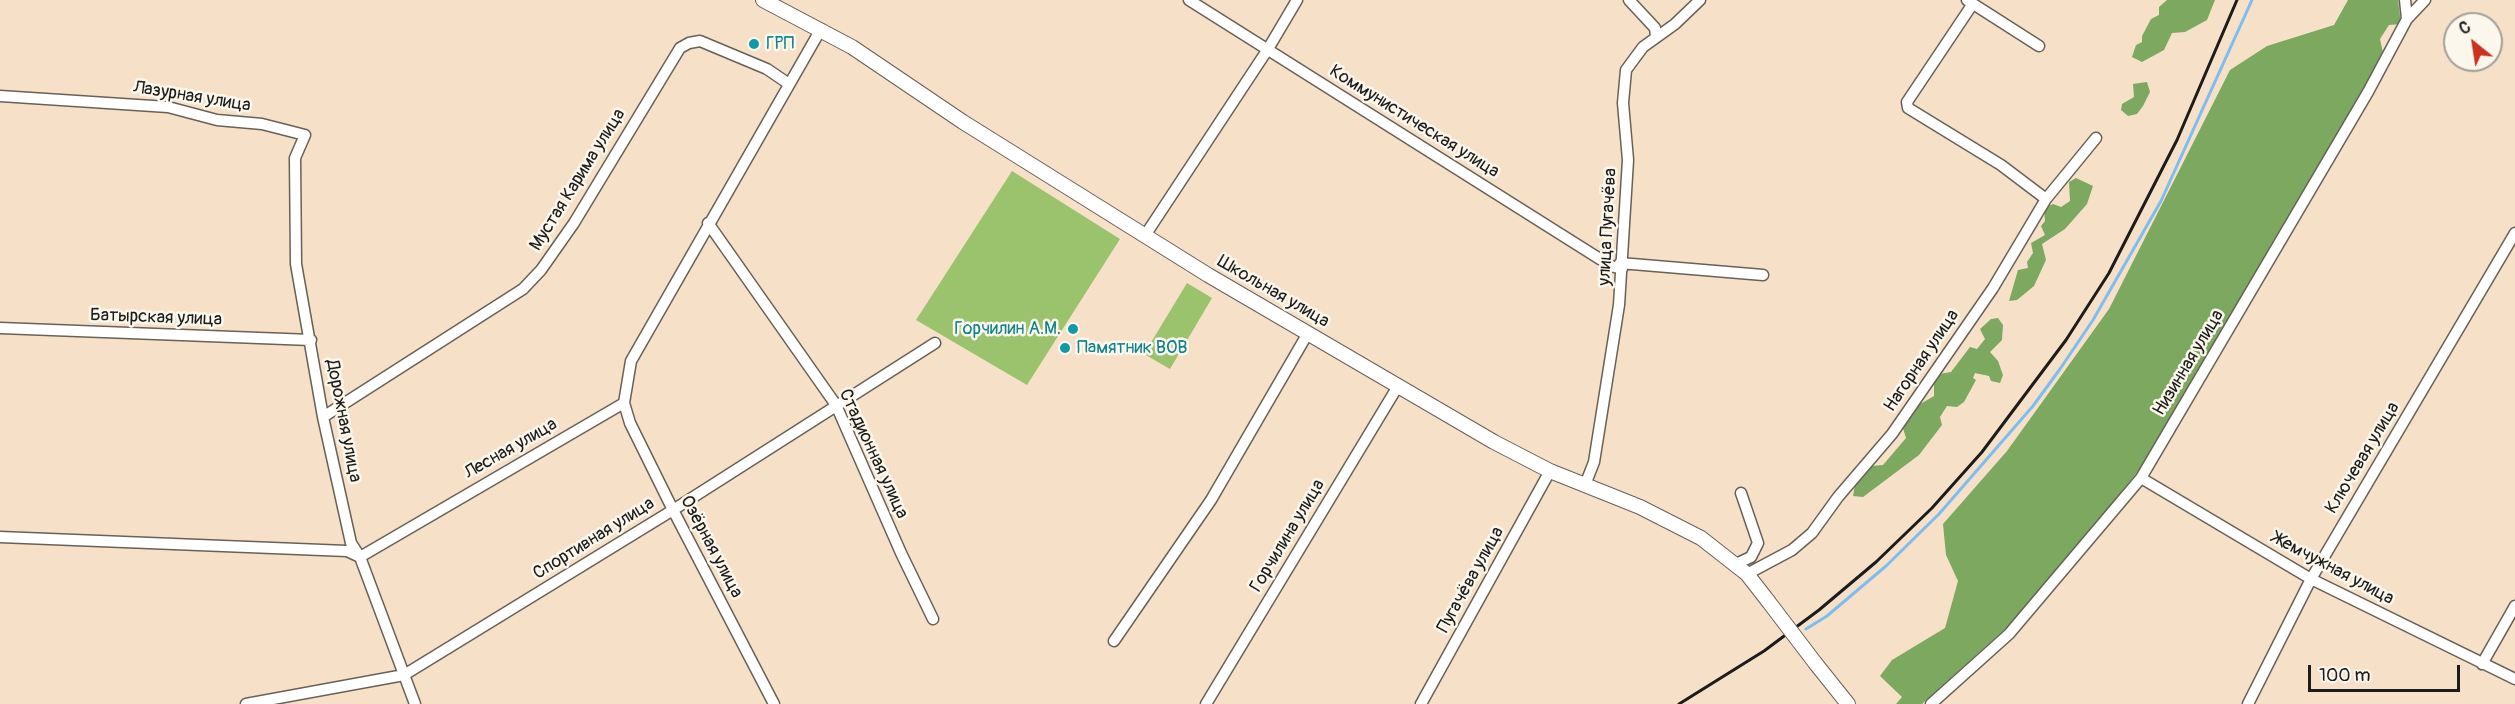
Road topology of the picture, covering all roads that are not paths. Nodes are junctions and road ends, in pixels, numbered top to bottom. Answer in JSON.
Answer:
{"nodes":[{"id":1,"x":763,"y":0,"type":"edge"},
{"id":2,"x":1189,"y":0,"type":"edge"},
{"id":3,"x":1297,"y":0,"type":"edge"},
{"id":4,"x":1629,"y":0,"type":"edge"},
{"id":5,"x":1700,"y":0,"type":"edge"},
{"id":6,"x":2405,"y":0,"type":"edge"},
{"id":7,"x":2425,"y":0,"type":"edge"},
{"id":8,"x":1969,"y":3,"type":"edge"},
{"id":9,"x":2407,"y":19,"type":"junction"},
{"id":10,"x":821,"y":29,"type":"junction"},
{"id":11,"x":1656,"y":36,"type":"junction"},
{"id":12,"x":2039,"y":46,"type":"dead end"},
{"id":13,"x":1268,"y":50,"type":"junction"},
{"id":14,"x":789,"y":84,"type":"junction"},
{"id":15,"x":0,"y":96,"type":"edge"},
{"id":16,"x":305,"y":135,"type":"joint"},
{"id":17,"x":2096,"y":138,"type":"dead end"},
{"id":18,"x":2046,"y":199,"type":"junction"},
{"id":19,"x":708,"y":223,"type":"junction"},
{"id":20,"x":2515,"y":233,"type":"edge"},
{"id":21,"x":1146,"y":234,"type":"junction"},
{"id":22,"x":1621,"y":266,"type":"junction"},
{"id":23,"x":1763,"y":275,"type":"dead end"},
{"id":24,"x":0,"y":328,"type":"edge"},
{"id":25,"x":1308,"y":333,"type":"junction"},
{"id":26,"x":311,"y":340,"type":"junction"},
{"id":27,"x":934,"y":343,"type":"dead end"},
{"id":28,"x":1398,"y":386,"type":"junction"},
{"id":29,"x":624,"y":403,"type":"junction"},
{"id":30,"x":836,"y":405,"type":"junction"},
{"id":31,"x":323,"y":417,"type":"junction"},
{"id":32,"x":1550,"y":471,"type":"junction"},
{"id":33,"x":2141,"y":478,"type":"junction"},
{"id":34,"x":1585,"y":485,"type":"junction"},
{"id":35,"x":1741,"y":493,"type":"dead end"},
{"id":36,"x":673,"y":510,"type":"junction"},
{"id":37,"x":0,"y":537,"type":"edge"},
{"id":38,"x":360,"y":557,"type":"junction"},
{"id":39,"x":1736,"y":564,"type":"junction"},
{"id":40,"x":1747,"y":574,"type":"junction"},
{"id":41,"x":2311,"y":579,"type":"junction"},
{"id":42,"x":2515,"y":606,"type":"edge"},
{"id":43,"x":933,"y":619,"type":"dead end"},
{"id":44,"x":1114,"y":641,"type":"dead end"},
{"id":45,"x":2482,"y":664,"type":"junction"},
{"id":46,"x":404,"y":675,"type":"junction"},
{"id":47,"x":2515,"y":680,"type":"edge"},
{"id":48,"x":1838,"y":698,"type":"edge"},
{"id":49,"x":246,"y":704,"type":"edge"},
{"id":50,"x":415,"y":704,"type":"edge"},
{"id":51,"x":774,"y":704,"type":"edge"},
{"id":52,"x":1206,"y":704,"type":"edge"},
{"id":53,"x":1421,"y":704,"type":"edge"},
{"id":54,"x":1848,"y":704,"type":"edge"},
{"id":55,"x":1931,"y":704,"type":"edge"},
{"id":56,"x":2248,"y":704,"type":"edge"}],
"edges":[{"from":1,"to":10,"type":"street","name":"Школьная улица"},
{"from":2,"to":13,"type":"street","name":"Коммунистическая улица"},
{"from":3,"to":13,"type":"street"},
{"from":4,"to":11,"type":"street"},
{"from":5,"to":11,"type":"street","name":"улица Пугачёва"},
{"from":6,"to":9,"type":"street"},
{"from":7,"to":9,"type":"street","name":"Низинная улица"},
{"from":8,"to":12,"type":"street"},
{"from":8,"to":18,"type":"street"},
{"from":9,"to":33,"type":"street","name":"Низинная улица"},
{"from":10,"to":14,"type":"street"},
{"from":10,"to":21,"type":"street","name":"Школьная улица"},
{"from":11,"to":22,"type":"street","name":"улица Пугачёва"},
{"from":13,"to":21,"type":"street"},
{"from":13,"to":22,"type":"street","name":"Коммунистическая улица"},
{"from":14,"to":19,"type":"street"},
{"from":14,"to":31,"type":"street","name":"Мустая Карима улица"},
{"from":15,"to":16,"type":"street","name":"Лазурная улица"},
{"from":16,"to":26,"type":"street","name":"Дорожная улица"},
{"from":17,"to":18,"type":"street","name":"Нагорная улица"},
{"from":18,"to":40,"type":"street","name":"Нагорная улица"},
{"from":19,"to":29,"type":"street"},
{"from":19,"to":30,"type":"street","name":"Стадионная улица"},
{"from":20,"to":41,"type":"street","name":"Ключевая улица"},
{"from":21,"to":25,"type":"street","name":"Школьная улица"},
{"from":22,"to":23,"type":"street"},
{"from":22,"to":34,"type":"street","name":"улица Пугачёва"},
{"from":24,"to":26,"type":"street","name":"Батырская улица"},
{"from":25,"to":28,"type":"street","name":"Школьная улица"},
{"from":25,"to":44,"type":"street"},
{"from":26,"to":31,"type":"street","name":"Дорожная улица"},
{"from":27,"to":30,"type":"street","name":"Спортивная улица"},
{"from":28,"to":32,"type":"street","name":"Школьная улица"},
{"from":28,"to":52,"type":"street","name":"Горчилина улица"},
{"from":29,"to":36,"type":"street","name":"Озёрная улица"},
{"from":29,"to":38,"type":"street","name":"Лесная улица"},
{"from":30,"to":36,"type":"street","name":"Спортивная улица"},
{"from":30,"to":43,"type":"street","name":"Стадионная улица"},
{"from":31,"to":38,"type":"street","name":"Дорожная улица"},
{"from":32,"to":34,"type":"street","name":"Школьная улица"},
{"from":32,"to":53,"type":"street","name":"Пугачёва улица"},
{"from":33,"to":41,"type":"street","name":"Жемчужная улица"},
{"from":33,"to":55,"type":"street","name":"Низинная улица"},
{"from":34,"to":39,"type":"street","name":"Школьная улица"},
{"from":35,"to":39,"type":"street"},
{"from":36,"to":46,"type":"street","name":"Спортивная улица"},
{"from":36,"to":51,"type":"street","name":"Озёрная улица"},
{"from":37,"to":38,"type":"street"},
{"from":38,"to":46,"type":"street","name":"Дорожная улица"},
{"from":39,"to":40,"type":"street","name":"Школьная улица"},
{"from":40,"to":48,"type":"street","name":"Школьная улица","bridge":true},
{"from":41,"to":45,"type":"street","name":"Жемчужная улица"},
{"from":41,"to":56,"type":"street","name":"Ключевая улица"},
{"from":42,"to":45,"type":"street"},
{"from":45,"to":47,"type":"street","name":"Жемчужная улица"},
{"from":46,"to":49,"type":"street","name":"Спортивная улица"},
{"from":46,"to":50,"type":"street","name":"Дорожная улица"},
{"from":48,"to":54,"type":"street","name":"Школьная улица"}]}
